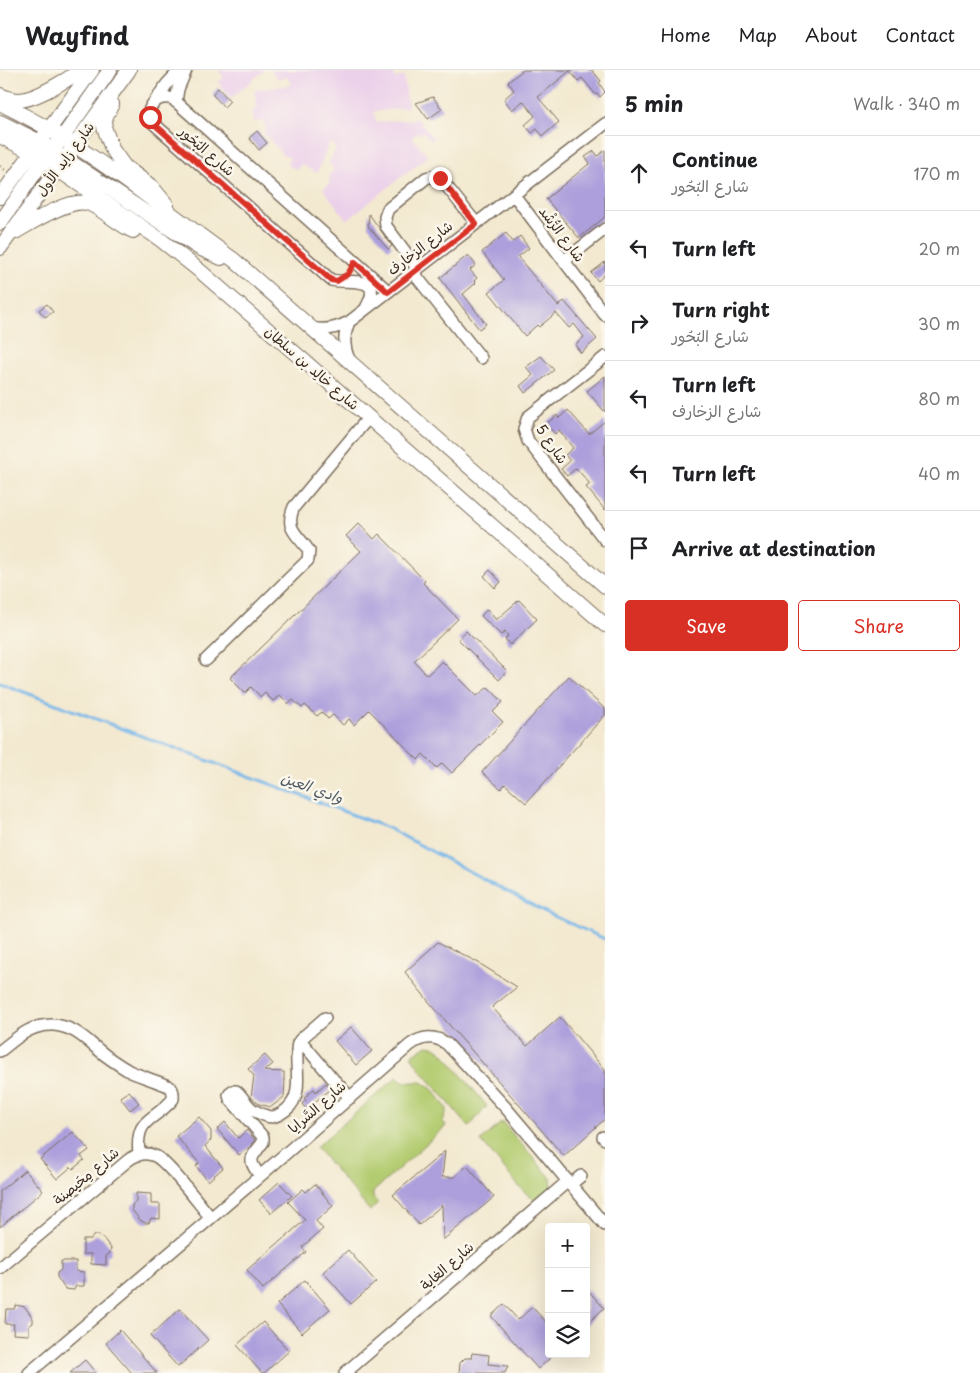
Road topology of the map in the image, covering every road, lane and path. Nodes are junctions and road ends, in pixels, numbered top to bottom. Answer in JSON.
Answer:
{"nodes":[{"id":1,"x":81,"y":70,"type":"edge"},
{"id":2,"x":92,"y":70,"type":"edge"},
{"id":3,"x":110,"y":70,"type":"edge"},
{"id":4,"x":129,"y":70,"type":"edge"},
{"id":5,"x":180,"y":70,"type":"edge"},
{"id":6,"x":186,"y":70,"type":"edge"},
{"id":7,"x":0,"y":95,"type":"edge"},
{"id":8,"x":155,"y":101,"type":"junction"},
{"id":9,"x":176,"y":102,"type":"junction"},
{"id":10,"x":0,"y":103,"type":"edge"},
{"id":11,"x":0,"y":122,"type":"edge"},
{"id":12,"x":605,"y":124,"type":"edge"},
{"id":13,"x":49,"y":130,"type":"junction"},
{"id":14,"x":0,"y":136,"type":"edge"},
{"id":15,"x":75,"y":146,"type":"junction"},
{"id":16,"x":52,"y":152,"type":"junction"},
{"id":17,"x":0,"y":174,"type":"edge"},
{"id":18,"x":0,"y":190,"type":"edge"},
{"id":19,"x":514,"y":195,"type":"junction"},
{"id":20,"x":0,"y":197,"type":"edge"},
{"id":21,"x":176,"y":216,"type":"junction"},
{"id":22,"x":0,"y":223,"type":"edge"},
{"id":23,"x":476,"y":224,"type":"junction"},
{"id":24,"x":605,"y":229,"type":"edge"},
{"id":25,"x":10,"y":235,"type":"junction"},
{"id":26,"x":161,"y":240,"type":"junction"},
{"id":27,"x":0,"y":248,"type":"edge"},
{"id":28,"x":234,"y":260,"type":"junction"},
{"id":29,"x":564,"y":261,"type":"junction"},
{"id":30,"x":355,"y":262,"type":"junction"},
{"id":31,"x":415,"y":271,"type":"junction"},
{"id":32,"x":337,"y":281,"type":"junction"},
{"id":33,"x":388,"y":292,"type":"junction"},
{"id":34,"x":366,"y":308,"type":"junction"},
{"id":35,"x":605,"y":315,"type":"edge"},
{"id":36,"x":349,"y":322,"type":"junction"},
{"id":37,"x":310,"y":328,"type":"junction"},
{"id":38,"x":605,"y":357,"type":"edge"},
{"id":39,"x":482,"y":358,"type":"dead end"},
{"id":40,"x":350,"y":363,"type":"junction"},
{"id":41,"x":369,"y":417,"type":"junction"},
{"id":42,"x":605,"y":540,"type":"edge"},
{"id":43,"x":605,"y":586,"type":"edge"},
{"id":44,"x":604,"y":625,"type":"edge"},
{"id":45,"x":206,"y":660,"type":"dead end"},
{"id":46,"x":325,"y":1018,"type":"dead end"},
{"id":47,"x":300,"y":1040,"type":"junction"},
{"id":48,"x":0,"y":1051,"type":"edge"},
{"id":49,"x":350,"y":1098,"type":"junction"},
{"id":50,"x":139,"y":1154,"type":"junction"},
{"id":51,"x":260,"y":1176,"type":"junction"},
{"id":52,"x":581,"y":1176,"type":"dead end"},
{"id":53,"x":569,"y":1183,"type":"junction"},
{"id":54,"x":602,"y":1216,"type":"edge"},
{"id":55,"x":211,"y":1218,"type":"junction"},
{"id":56,"x":0,"y":1268,"type":"edge"},
{"id":57,"x":28,"y":1373,"type":"edge"},
{"id":58,"x":345,"y":1373,"type":"edge"}],
"edges":[{"from":1,"to":7,"type":"main road"},
{"from":2,"to":13,"type":"main road"},
{"from":3,"to":16,"type":"main road"},
{"from":4,"to":15,"type":"main road","name":"شارع زايد الأول"},
{"from":4,"to":21,"type":"main road"},
{"from":5,"to":8,"type":"street"},
{"from":6,"to":9,"type":"street"},
{"from":8,"to":9,"type":"street"},
{"from":8,"to":32,"type":"street","name":"شارع البُحُور"},
{"from":9,"to":30,"type":"street","name":"شارع البُحُور"},
{"from":10,"to":13,"type":"main road","name":"شارع خالِد بن سلطان"},
{"from":11,"to":16,"type":"main road"},
{"from":12,"to":19,"type":"street","name":"شارع الزخارف"},
{"from":13,"to":16,"type":"main road","name":"شارع خالِد بن سلطان"},
{"from":14,"to":16,"type":"main road","name":"شارع خالِد بن سلطان"},
{"from":15,"to":16,"type":"main road","name":"شارع خالِد بن سلطان"},
{"from":15,"to":21,"type":"main road","name":"شارع خالِد بن سلطان"},
{"from":16,"to":20,"type":"main road"},
{"from":16,"to":22,"type":"main road"},
{"from":16,"to":25,"type":"main road","name":"شارع زايد الأول"},
{"from":16,"to":26,"type":"main road","name":"شارع خالِد بن سلطان"},
{"from":16,"to":28,"type":"main road"},
{"from":17,"to":18,"type":"main road"},
{"from":19,"to":23,"type":"street","name":"شارع الزخارف"},
{"from":19,"to":29,"type":"street","name":"شارع الرُّشْد"},
{"from":21,"to":28,"type":"main road","name":"شارع خالِد بن سلطان"},
{"from":23,"to":31,"type":"street","name":"شارع الزخارف"},
{"from":23,"to":31,"type":"street"},
{"from":24,"to":29,"type":"street"},
{"from":25,"to":26,"type":"main road"},
{"from":25,"to":27,"type":"main road","name":"شارع زايد الأول"},
{"from":26,"to":41,"type":"main road","name":"شارع خالِد بن سلطان"},
{"from":28,"to":37,"type":"main road","name":"شارع خالِد بن سلطان"},
{"from":29,"to":35,"type":"street","name":"شارع الرُّشْد"},
{"from":30,"to":32,"type":"street"},
{"from":30,"to":33,"type":"street","name":"شارع البُحُور"},
{"from":31,"to":33,"type":"street","name":"شارع الزخارف"},
{"from":31,"to":39,"type":"street"},
{"from":32,"to":34,"type":"street"},
{"from":33,"to":34,"type":"street","name":"شارع الزخارف"},
{"from":34,"to":36,"type":"street","name":"شارع الزخارف"},
{"from":36,"to":37,"type":"street","name":"شارع الزخارف"},
{"from":36,"to":40,"type":"street"},
{"from":37,"to":40,"type":"main road","name":"شارع خالِد بن سلطان"},
{"from":38,"to":42,"type":"street","name":"شارع 5"},
{"from":40,"to":43,"type":"main road","name":"شارع خالِد بن سلطان"},
{"from":41,"to":44,"type":"main road","name":"شارع خالِد بن سلطان"},
{"from":41,"to":45,"type":"street"},
{"from":46,"to":47,"type":"street"},
{"from":47,"to":49,"type":"street"},
{"from":47,"to":51,"type":"street"},
{"from":48,"to":50,"type":"street"},
{"from":49,"to":51,"type":"street","name":"شارع السَّرايا"},
{"from":49,"to":53,"type":"street","name":"شارع السَّرايا"},
{"from":50,"to":55,"type":"street","name":"شارع مِحَيصنة"},
{"from":50,"to":56,"type":"street","name":"شارع مِحَيصنة"},
{"from":51,"to":55,"type":"street","name":"شارع السَّرايا"},
{"from":52,"to":53,"type":"street","name":"شارع الغاية"},
{"from":53,"to":54,"type":"street","name":"شارع السَّرايا"},
{"from":53,"to":58,"type":"street","name":"شارع الغاية"},
{"from":55,"to":57,"type":"street","name":"شارع السَّرايا"}]}
